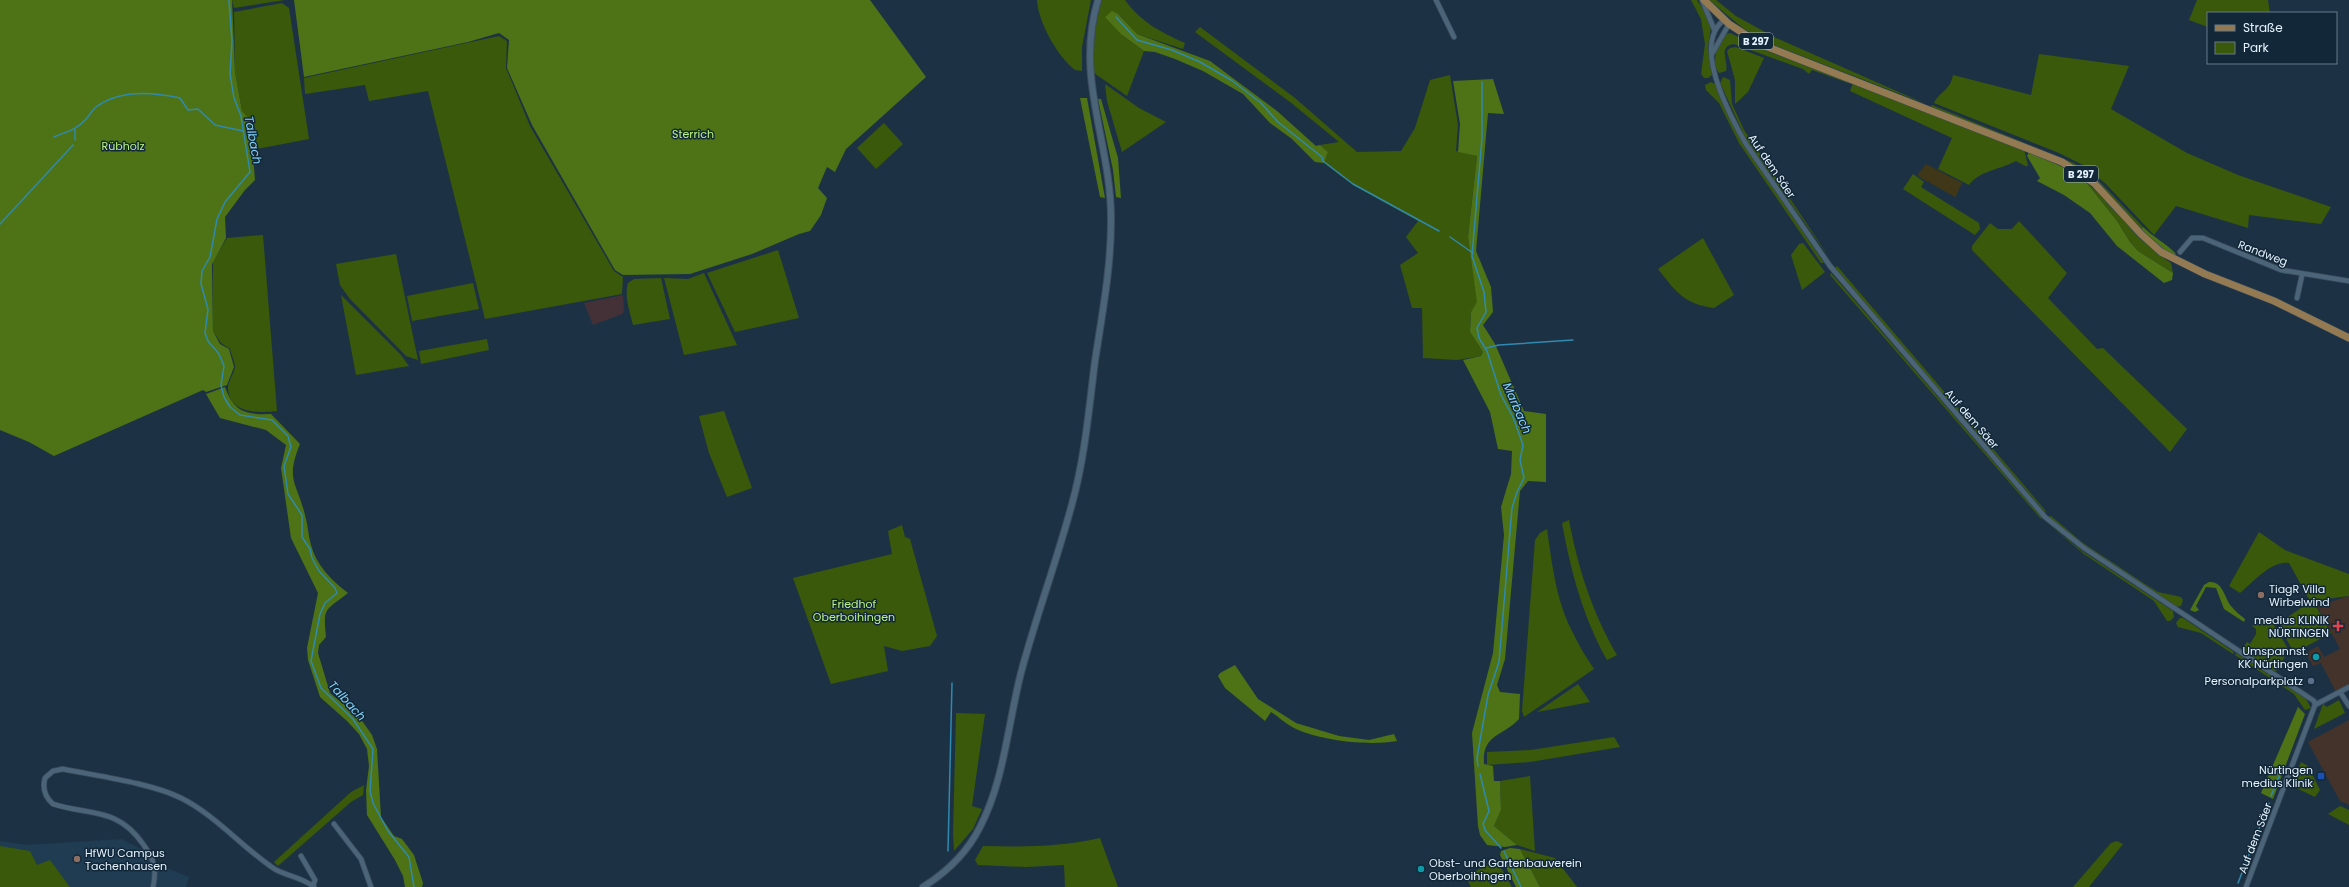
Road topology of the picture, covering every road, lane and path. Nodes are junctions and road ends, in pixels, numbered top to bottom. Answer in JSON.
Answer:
{"nodes":[{"id":1,"x":1098,"y":0,"type":"edge"},
{"id":2,"x":1436,"y":0,"type":"edge"},
{"id":3,"x":1703,"y":0,"type":"edge"},
{"id":4,"x":1727,"y":22,"type":"junction"},
{"id":5,"x":1714,"y":29,"type":"junction"},
{"id":6,"x":1454,"y":37,"type":"dead end"},
{"id":7,"x":1712,"y":55,"type":"junction"},
{"id":8,"x":2180,"y":252,"type":"dead end"},
{"id":9,"x":2302,"y":275,"type":"junction"},
{"id":10,"x":2349,"y":281,"type":"edge"},
{"id":11,"x":2297,"y":298,"type":"dead end"},
{"id":12,"x":2349,"y":338,"type":"edge"},
{"id":13,"x":2349,"y":687,"type":"edge"},
{"id":14,"x":2340,"y":692,"type":"junction"},
{"id":15,"x":2315,"y":706,"type":"junction"},
{"id":16,"x":2349,"y":706,"type":"edge"},
{"id":17,"x":334,"y":824,"type":"dead end"},
{"id":18,"x":301,"y":856,"type":"dead end"},
{"id":19,"x":153,"y":887,"type":"edge"},
{"id":20,"x":314,"y":887,"type":"edge"},
{"id":21,"x":371,"y":887,"type":"edge"},
{"id":22,"x":923,"y":887,"type":"edge"},
{"id":23,"x":2246,"y":887,"type":"edge"}],
"edges":[{"from":1,"to":22,"type":"street"},
{"from":2,"to":6,"type":"street"},
{"from":3,"to":4,"type":"main road","number":"B 297"},
{"from":3,"to":5,"type":"street"},
{"from":4,"to":5,"type":"street"},
{"from":4,"to":7,"type":"street"},
{"from":4,"to":12,"type":"main road","number":"B 297"},
{"from":5,"to":7,"type":"street","name":"Auf dem Säer"},
{"from":7,"to":15,"type":"street","name":"Auf dem Säer"},
{"from":8,"to":9,"type":"street","name":"Randweg"},
{"from":9,"to":10,"type":"street","name":"Randweg"},
{"from":9,"to":11,"type":"street"},
{"from":13,"to":14,"type":"street"},
{"from":14,"to":15,"type":"street"},
{"from":14,"to":16,"type":"street"},
{"from":15,"to":23,"type":"street","name":"Auf dem Säer"},
{"from":17,"to":21,"type":"street"},
{"from":18,"to":20,"type":"street"},
{"from":19,"to":20,"type":"street"}]}
